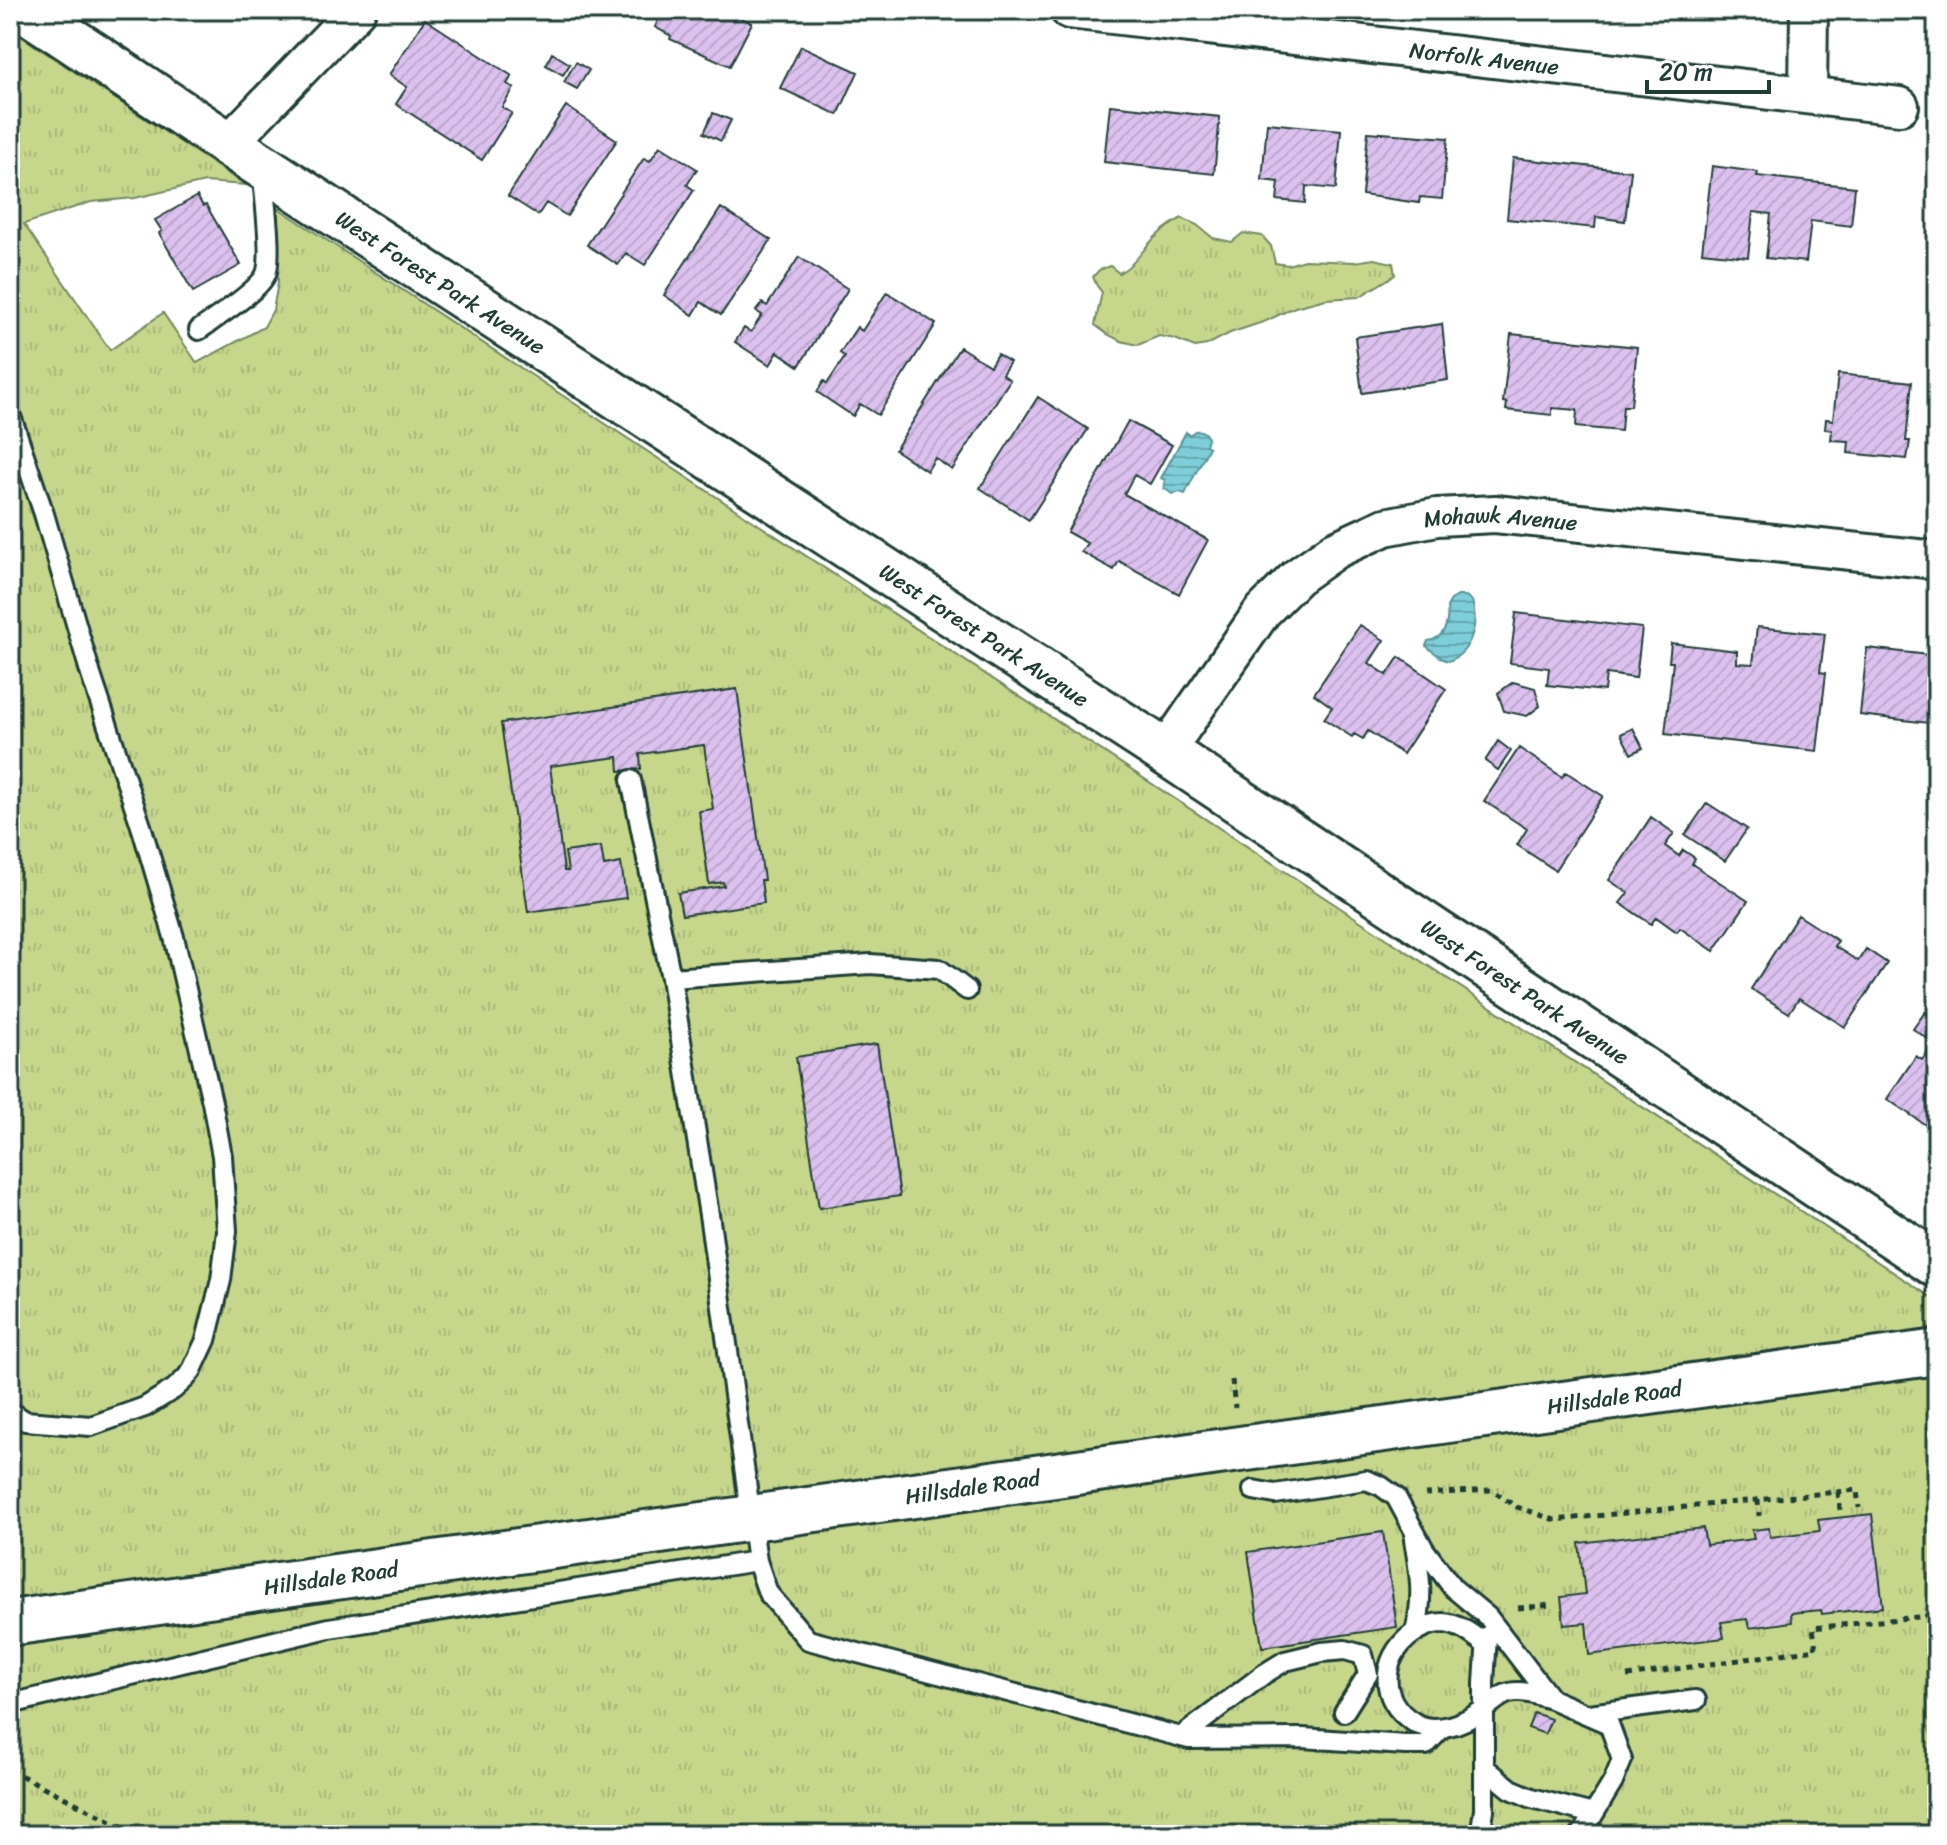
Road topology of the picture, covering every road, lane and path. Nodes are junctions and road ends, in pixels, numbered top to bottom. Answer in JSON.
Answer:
{"nodes":[{"id":1,"x":26,"y":10,"type":"edge"},
{"id":2,"x":357,"y":10,"type":"edge"},
{"id":3,"x":1069,"y":10,"type":"edge"},
{"id":4,"x":1809,"y":10,"type":"edge"},
{"id":5,"x":1808,"y":95,"type":"junction"},
{"id":6,"x":1900,"y":106,"type":"dead end"},
{"id":7,"x":245,"y":155,"type":"junction"},
{"id":8,"x":199,"y":330,"type":"dead end"},
{"id":9,"x":10,"y":413,"type":"edge"},
{"id":10,"x":1937,"y":560,"type":"edge"},
{"id":11,"x":1165,"y":752,"type":"junction"},
{"id":12,"x":631,"y":780,"type":"dead end"},
{"id":13,"x":671,"y":978,"type":"junction"},
{"id":14,"x":967,"y":990,"type":"dead end"},
{"id":15,"x":1937,"y":1265,"type":"edge"},
{"id":16,"x":1937,"y":1352,"type":"edge"},
{"id":17,"x":1232,"y":1380,"type":"dead end"},
{"id":18,"x":10,"y":1411,"type":"edge"},
{"id":19,"x":1236,"y":1413,"type":"dead end"},
{"id":20,"x":1253,"y":1490,"type":"dead end"},
{"id":21,"x":1838,"y":1492,"type":"junction"},
{"id":22,"x":1396,"y":1497,"type":"junction"},
{"id":23,"x":1758,"y":1500,"type":"junction"},
{"id":24,"x":1859,"y":1508,"type":"dead end"},
{"id":25,"x":1840,"y":1510,"type":"dead end"},
{"id":26,"x":1759,"y":1516,"type":"dead end"},
{"id":27,"x":750,"y":1518,"type":"junction"},
{"id":28,"x":1412,"y":1526,"type":"junction"},
{"id":29,"x":757,"y":1561,"type":"junction"},
{"id":30,"x":1552,"y":1605,"type":"dead end"},
{"id":31,"x":1506,"y":1610,"type":"dead end"},
{"id":32,"x":1937,"y":1615,"type":"edge"},
{"id":33,"x":1488,"y":1617,"type":"junction"},
{"id":34,"x":10,"y":1623,"type":"edge"},
{"id":35,"x":1415,"y":1632,"type":"junction"},
{"id":36,"x":1486,"y":1645,"type":"junction"},
{"id":37,"x":1617,"y":1677,"type":"dead end"},
{"id":38,"x":1551,"y":1699,"type":"junction"},
{"id":39,"x":1696,"y":1700,"type":"dead end"},
{"id":40,"x":10,"y":1704,"type":"edge"},
{"id":41,"x":1484,"y":1710,"type":"junction"},
{"id":42,"x":1344,"y":1712,"type":"dead end"},
{"id":43,"x":1587,"y":1714,"type":"junction"},
{"id":44,"x":1441,"y":1729,"type":"junction"},
{"id":45,"x":1181,"y":1737,"type":"junction"},
{"id":46,"x":1484,"y":1767,"type":"junction"},
{"id":47,"x":10,"y":1770,"type":"edge"},
{"id":48,"x":1593,"y":1814,"type":"junction"},
{"id":49,"x":139,"y":1835,"type":"edge"},
{"id":50,"x":1480,"y":1835,"type":"edge"},
{"id":51,"x":1581,"y":1835,"type":"edge"}],
"edges":[{"from":1,"to":7,"type":"main road","name":"West Forest Park Avenue"},
{"from":2,"to":7,"type":"street"},
{"from":3,"to":5,"type":"street","name":"Norfolk Avenue"},
{"from":4,"to":5,"type":"street"},
{"from":5,"to":6,"type":"street","name":"Norfolk Avenue"},
{"from":7,"to":8,"type":"lane"},
{"from":7,"to":11,"type":"main road","name":"West Forest Park Avenue"},
{"from":9,"to":18,"type":"lane"},
{"from":10,"to":11,"type":"street","name":"Mohawk Avenue"},
{"from":11,"to":15,"type":"main road","name":"West Forest Park Avenue"},
{"from":12,"to":13,"type":"lane"},
{"from":13,"to":14,"type":"lane"},
{"from":13,"to":27,"type":"lane"},
{"from":16,"to":27,"type":"main road","name":"Hillsdale Road"},
{"from":17,"to":19,"type":"path"},
{"from":20,"to":22,"type":"lane"},
{"from":21,"to":23,"type":"path"},
{"from":21,"to":24,"type":"path"},
{"from":21,"to":25,"type":"path"},
{"from":22,"to":23,"type":"path"},
{"from":22,"to":28,"type":"lane"},
{"from":23,"to":26,"type":"path"},
{"from":27,"to":29,"type":"lane"},
{"from":27,"to":34,"type":"main road","name":"Hillsdale Road"},
{"from":28,"to":33,"type":"lane"},
{"from":28,"to":35,"type":"lane"},
{"from":29,"to":40,"type":"lane"},
{"from":29,"to":45,"type":"lane"},
{"from":30,"to":31,"type":"path"},
{"from":32,"to":37,"type":"path"},
{"from":33,"to":36,"type":"lane"},
{"from":33,"to":38,"type":"lane"},
{"from":35,"to":36,"type":"lane"},
{"from":35,"to":44,"type":"lane"},
{"from":36,"to":41,"type":"lane"},
{"from":38,"to":41,"type":"lane"},
{"from":38,"to":43,"type":"lane"},
{"from":39,"to":43,"type":"lane"},
{"from":41,"to":44,"type":"lane"},
{"from":41,"to":46,"type":"lane"},
{"from":42,"to":45,"type":"lane"},
{"from":43,"to":48,"type":"lane"},
{"from":44,"to":45,"type":"lane"},
{"from":46,"to":48,"type":"lane"},
{"from":46,"to":50,"type":"lane"},
{"from":47,"to":49,"type":"path"},
{"from":48,"to":51,"type":"lane"}]}
